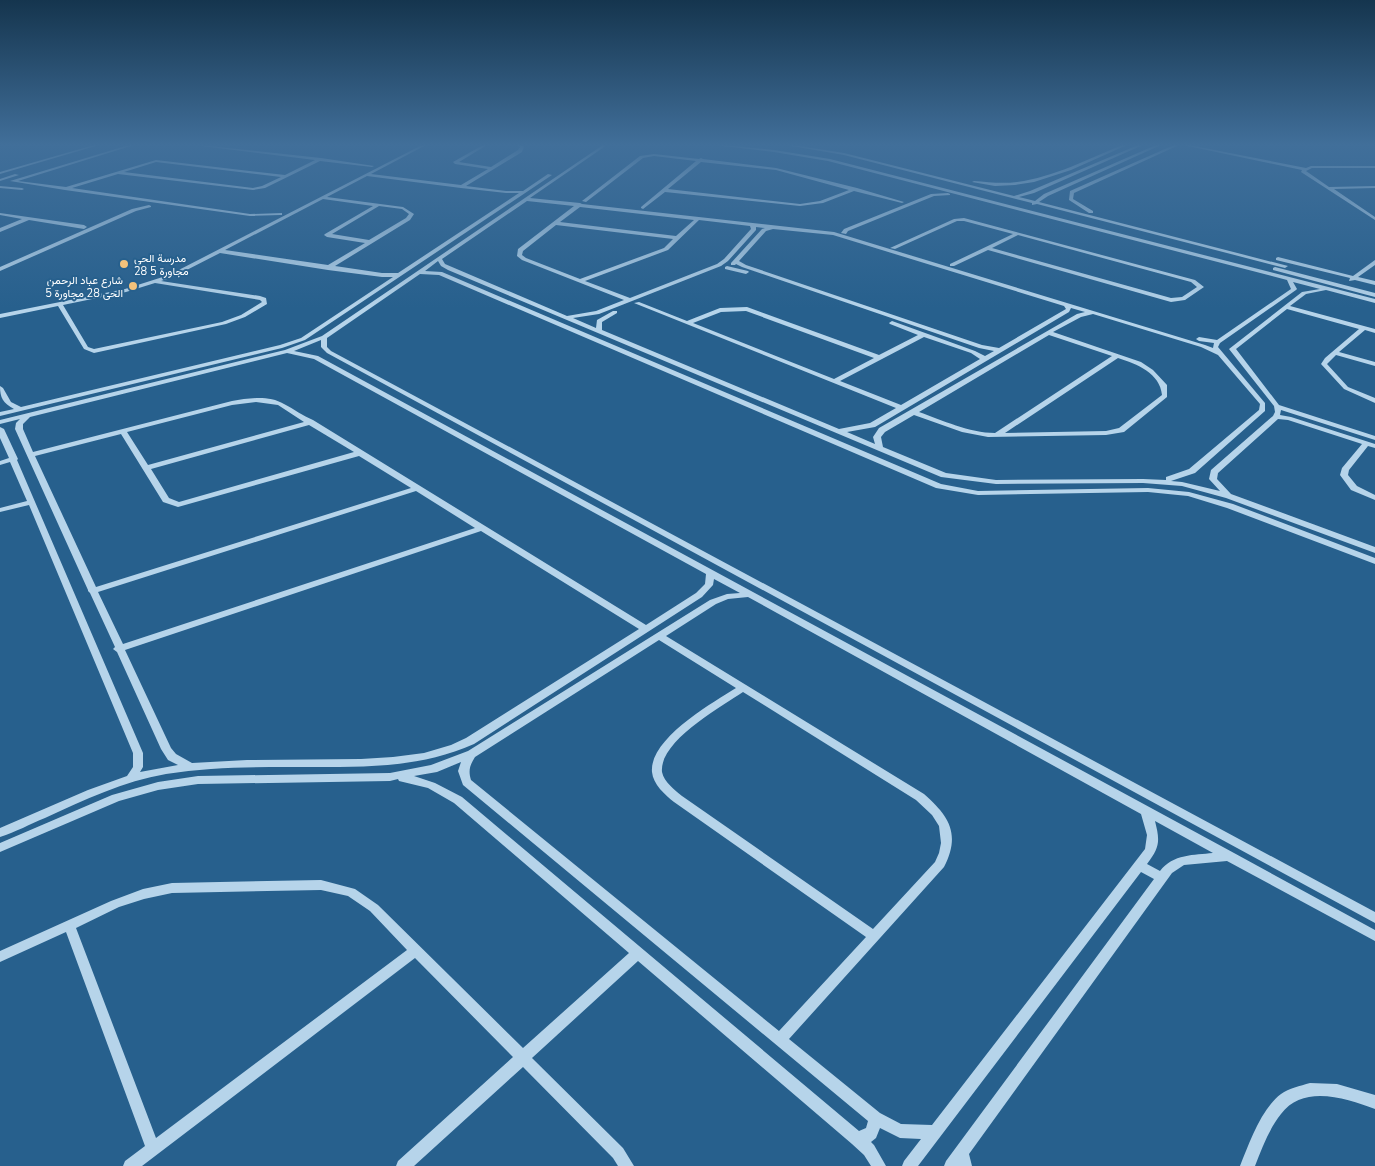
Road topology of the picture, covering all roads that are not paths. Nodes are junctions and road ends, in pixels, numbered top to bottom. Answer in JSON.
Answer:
{"nodes":[{"id":1,"x":95,"y":199,"type":"edge"},
{"id":2,"x":133,"y":199,"type":"edge"},
{"id":3,"x":308,"y":199,"type":"edge"},
{"id":4,"x":319,"y":199,"type":"edge"},
{"id":5,"x":333,"y":199,"type":"edge"},
{"id":6,"x":514,"y":199,"type":"edge"},
{"id":7,"x":521,"y":199,"type":"edge"},
{"id":8,"x":561,"y":199,"type":"edge"},
{"id":9,"x":586,"y":199,"type":"edge"},
{"id":10,"x":653,"y":199,"type":"edge"},
{"id":11,"x":749,"y":199,"type":"edge"},
{"id":12,"x":828,"y":199,"type":"edge"},
{"id":13,"x":893,"y":199,"type":"edge"},
{"id":14,"x":908,"y":199,"type":"edge"},
{"id":15,"x":922,"y":199,"type":"edge"},
{"id":16,"x":982,"y":199,"type":"edge"},
{"id":17,"x":1003,"y":199,"type":"edge"},
{"id":18,"x":1020,"y":199,"type":"edge"},
{"id":19,"x":1041,"y":199,"type":"edge"},
{"id":20,"x":1071,"y":199,"type":"edge"},
{"id":21,"x":1345,"y":199,"type":"edge"},
{"id":22,"x":582,"y":202,"type":"junction"},
{"id":23,"x":902,"y":202,"type":"junction"},
{"id":24,"x":128,"y":204,"type":"junction"},
{"id":25,"x":378,"y":205,"type":"junction"},
{"id":26,"x":1035,"y":205,"type":"junction"},
{"id":27,"x":149,"y":206,"type":"junction"},
{"id":28,"x":643,"y":208,"type":"junction"},
{"id":29,"x":0,"y":214,"type":"edge"},
{"id":30,"x":280,"y":214,"type":"junction"},
{"id":31,"x":29,"y":218,"type":"junction"},
{"id":32,"x":486,"y":218,"type":"junction"},
{"id":33,"x":698,"y":218,"type":"junction"},
{"id":34,"x":1375,"y":219,"type":"edge"},
{"id":35,"x":496,"y":220,"type":"junction"},
{"id":36,"x":250,"y":221,"type":"dead end"},
{"id":37,"x":555,"y":223,"type":"junction"},
{"id":38,"x":752,"y":224,"type":"junction"},
{"id":39,"x":84,"y":227,"type":"junction"},
{"id":40,"x":774,"y":227,"type":"junction"},
{"id":41,"x":0,"y":230,"type":"edge"},
{"id":42,"x":828,"y":230,"type":"junction"},
{"id":43,"x":844,"y":233,"type":"junction"},
{"id":44,"x":1017,"y":234,"type":"junction"},
{"id":45,"x":678,"y":238,"type":"junction"},
{"id":46,"x":370,"y":242,"type":"junction"},
{"id":47,"x":893,"y":248,"type":"junction"},
{"id":48,"x":987,"y":248,"type":"junction"},
{"id":49,"x":220,"y":251,"type":"junction"},
{"id":50,"x":210,"y":256,"type":"junction"},
{"id":51,"x":439,"y":258,"type":"junction"},
{"id":52,"x":920,"y":258,"type":"junction"},
{"id":53,"x":736,"y":261,"type":"junction"},
{"id":54,"x":1375,"y":262,"type":"edge"},
{"id":55,"x":0,"y":264,"type":"edge"},
{"id":56,"x":952,"y":265,"type":"junction"},
{"id":57,"x":328,"y":268,"type":"junction"},
{"id":58,"x":726,"y":268,"type":"junction"},
{"id":59,"x":0,"y":269,"type":"edge"},
{"id":60,"x":420,"y":272,"type":"junction"},
{"id":61,"x":401,"y":275,"type":"junction"},
{"id":62,"x":1289,"y":279,"type":"junction"},
{"id":63,"x":1351,"y":280,"type":"junction"},
{"id":64,"x":580,"y":281,"type":"junction"},
{"id":65,"x":154,"y":282,"type":"junction"},
{"id":66,"x":390,"y":283,"type":"junction"},
{"id":67,"x":1375,"y":283,"type":"edge"},
{"id":68,"x":1343,"y":286,"type":"junction"},
{"id":69,"x":1375,"y":288,"type":"edge"},
{"id":70,"x":1330,"y":290,"type":"junction"},
{"id":71,"x":1375,"y":294,"type":"edge"},
{"id":72,"x":629,"y":300,"type":"junction"},
{"id":73,"x":1375,"y":301,"type":"edge"},
{"id":74,"x":60,"y":304,"type":"junction"},
{"id":75,"x":637,"y":304,"type":"junction"},
{"id":76,"x":1067,"y":305,"type":"junction"},
{"id":77,"x":1286,"y":307,"type":"junction"},
{"id":78,"x":0,"y":312,"type":"edge"},
{"id":79,"x":1094,"y":313,"type":"junction"},
{"id":80,"x":0,"y":316,"type":"edge"},
{"id":81,"x":563,"y":317,"type":"junction"},
{"id":82,"x":687,"y":323,"type":"junction"},
{"id":83,"x":1364,"y":328,"type":"junction"},
{"id":84,"x":1375,"y":331,"type":"edge"},
{"id":85,"x":599,"y":332,"type":"junction"},
{"id":86,"x":1049,"y":333,"type":"junction"},
{"id":87,"x":924,"y":334,"type":"junction"},
{"id":88,"x":324,"y":337,"type":"junction"},
{"id":89,"x":1218,"y":342,"type":"junction"},
{"id":90,"x":1000,"y":350,"type":"junction"},
{"id":91,"x":287,"y":352,"type":"junction"},
{"id":92,"x":1335,"y":352,"type":"junction"},
{"id":93,"x":1218,"y":353,"type":"junction"},
{"id":94,"x":1118,"y":355,"type":"junction"},
{"id":95,"x":880,"y":358,"type":"junction"},
{"id":96,"x":985,"y":359,"type":"junction"},
{"id":97,"x":1375,"y":364,"type":"edge"},
{"id":98,"x":204,"y":368,"type":"junction"},
{"id":99,"x":835,"y":381,"type":"junction"},
{"id":100,"x":0,"y":388,"type":"edge"},
{"id":101,"x":1375,"y":401,"type":"edge"},
{"id":102,"x":1277,"y":406,"type":"junction"},
{"id":103,"x":902,"y":408,"type":"junction"},
{"id":104,"x":23,"y":412,"type":"junction"},
{"id":105,"x":913,"y":412,"type":"junction"},
{"id":106,"x":0,"y":414,"type":"edge"},
{"id":107,"x":1276,"y":417,"type":"junction"},
{"id":108,"x":0,"y":422,"type":"edge"},
{"id":109,"x":310,"y":422,"type":"junction"},
{"id":110,"x":19,"y":429,"type":"junction"},
{"id":111,"x":2,"y":431,"type":"edge"},
{"id":112,"x":123,"y":431,"type":"junction"},
{"id":113,"x":838,"y":431,"type":"junction"},
{"id":114,"x":996,"y":435,"type":"junction"},
{"id":115,"x":1375,"y":438,"type":"edge"},
{"id":116,"x":1367,"y":443,"type":"junction"},
{"id":117,"x":1375,"y":446,"type":"edge"},
{"id":118,"x":880,"y":449,"type":"junction"},
{"id":119,"x":360,"y":453,"type":"junction"},
{"id":120,"x":30,"y":455,"type":"junction"},
{"id":121,"x":14,"y":459,"type":"junction"},
{"id":122,"x":0,"y":463,"type":"edge"},
{"id":123,"x":538,"y":465,"type":"junction"},
{"id":124,"x":146,"y":468,"type":"junction"},
{"id":125,"x":525,"y":471,"type":"junction"},
{"id":126,"x":1071,"y":482,"type":"junction"},
{"id":127,"x":1158,"y":482,"type":"junction"},
{"id":128,"x":418,"y":488,"type":"junction"},
{"id":129,"x":1076,"y":492,"type":"junction"},
{"id":130,"x":1229,"y":496,"type":"junction"},
{"id":131,"x":1375,"y":498,"type":"edge"},
{"id":132,"x":32,"y":502,"type":"junction"},
{"id":133,"x":0,"y":510,"type":"edge"},
{"id":134,"x":482,"y":528,"type":"junction"},
{"id":135,"x":1375,"y":550,"type":"edge"},
{"id":136,"x":1375,"y":560,"type":"edge"},
{"id":137,"x":711,"y":572,"type":"junction"},
{"id":138,"x":92,"y":591,"type":"junction"},
{"id":139,"x":751,"y":594,"type":"junction"},
{"id":140,"x":699,"y":595,"type":"junction"},
{"id":141,"x":713,"y":602,"type":"junction"},
{"id":142,"x":646,"y":628,"type":"junction"},
{"id":143,"x":659,"y":636,"type":"junction"},
{"id":144,"x":118,"y":649,"type":"junction"},
{"id":145,"x":926,"y":675,"type":"junction"},
{"id":146,"x":915,"y":684,"type":"junction"},
{"id":147,"x":743,"y":688,"type":"junction"},
{"id":148,"x":522,"y":707,"type":"junction"},
{"id":149,"x":533,"y":715,"type":"junction"},
{"id":150,"x":472,"y":754,"type":"junction"},
{"id":151,"x":285,"y":764,"type":"junction"},
{"id":152,"x":189,"y":767,"type":"junction"},
{"id":153,"x":390,"y":777,"type":"junction"},
{"id":154,"x":131,"y":779,"type":"junction"},
{"id":155,"x":280,"y":779,"type":"junction"},
{"id":156,"x":71,"y":804,"type":"junction"},
{"id":157,"x":1146,"y":810,"type":"junction"},
{"id":158,"x":74,"y":816,"type":"junction"},
{"id":159,"x":0,"y":833,"type":"edge"},
{"id":160,"x":0,"y":848,"type":"edge"},
{"id":161,"x":1230,"y":856,"type":"junction"},
{"id":162,"x":1139,"y":865,"type":"junction"},
{"id":163,"x":1162,"y":878,"type":"junction"},
{"id":164,"x":1375,"y":918,"type":"edge"},
{"id":165,"x":69,"y":925,"type":"junction"},
{"id":166,"x":874,"y":936,"type":"junction"},
{"id":167,"x":1375,"y":936,"type":"edge"},
{"id":168,"x":416,"y":950,"type":"junction"},
{"id":169,"x":638,"y":953,"type":"junction"},
{"id":170,"x":0,"y":956,"type":"edge"},
{"id":171,"x":780,"y":1040,"type":"junction"},
{"id":172,"x":523,"y":1057,"type":"junction"},
{"id":173,"x":1375,"y":1102,"type":"edge"},
{"id":174,"x":875,"y":1118,"type":"junction"},
{"id":175,"x":935,"y":1132,"type":"junction"},
{"id":176,"x":858,"y":1139,"type":"junction"},
{"id":177,"x":153,"y":1149,"type":"junction"},
{"id":178,"x":963,"y":1159,"type":"edge"},
{"id":179,"x":130,"y":1166,"type":"edge"},
{"id":180,"x":403,"y":1166,"type":"edge"},
{"id":181,"x":628,"y":1166,"type":"edge"},
{"id":182,"x":879,"y":1166,"type":"edge"},
{"id":183,"x":909,"y":1166,"type":"edge"},
{"id":184,"x":951,"y":1166,"type":"edge"},
{"id":185,"x":1247,"y":1166,"type":"edge"}],
"edges":[{"from":1,"to":24,"type":"street"},
{"from":2,"to":30,"type":"street"},
{"from":3,"to":30,"type":"street"},
{"from":4,"to":49,"type":"street"},
{"from":5,"to":25,"type":"street"},
{"from":6,"to":32,"type":"street"},
{"from":7,"to":35,"type":"street"},
{"from":8,"to":22,"type":"street"},
{"from":9,"to":22,"type":"street"},
{"from":10,"to":28,"type":"street"},
{"from":11,"to":12,"type":"street"},
{"from":13,"to":23,"type":"street"},
{"from":14,"to":23,"type":"street"},
{"from":15,"to":43,"type":"street"},
{"from":16,"to":62,"type":"street"},
{"from":17,"to":26,"type":"street"},
{"from":18,"to":26,"type":"street"},
{"from":19,"to":26,"type":"street"},
{"from":20,"to":63,"type":"street"},
{"from":21,"to":34,"type":"street"},
{"from":22,"to":28,"type":"street"},
{"from":22,"to":33,"type":"street"},
{"from":22,"to":37,"type":"street"},
{"from":23,"to":42,"type":"street"},
{"from":24,"to":27,"type":"street"},
{"from":24,"to":39,"type":"street"},
{"from":25,"to":46,"type":"street"},
{"from":25,"to":46,"type":"street"},
{"from":26,"to":63,"type":"street"},
{"from":26,"to":68,"type":"street"},
{"from":27,"to":36,"type":"street"},
{"from":27,"to":59,"type":"street"},
{"from":28,"to":42,"type":"street"},
{"from":29,"to":31,"type":"street"},
{"from":30,"to":78,"type":"street"},
{"from":31,"to":39,"type":"street"},
{"from":31,"to":41,"type":"street"},
{"from":32,"to":35,"type":"street"},
{"from":32,"to":61,"type":"street"},
{"from":33,"to":38,"type":"street"},
{"from":33,"to":45,"type":"street"},
{"from":35,"to":51,"type":"street"},
{"from":37,"to":45,"type":"street"},
{"from":37,"to":64,"type":"street"},
{"from":38,"to":40,"type":"street"},
{"from":38,"to":72,"type":"street"},
{"from":39,"to":55,"type":"street"},
{"from":40,"to":52,"type":"street"},
{"from":40,"to":53,"type":"street"},
{"from":42,"to":43,"type":"street"},
{"from":43,"to":47,"type":"street"},
{"from":44,"to":47,"type":"street"},
{"from":44,"to":48,"type":"street"},
{"from":44,"to":48,"type":"street"},
{"from":45,"to":64,"type":"street"},
{"from":46,"to":57,"type":"street"},
{"from":47,"to":52,"type":"street"},
{"from":48,"to":56,"type":"street"},
{"from":49,"to":50,"type":"street"},
{"from":49,"to":57,"type":"street"},
{"from":50,"to":65,"type":"street"},
{"from":50,"to":66,"type":"street"},
{"from":51,"to":60,"type":"street"},
{"from":51,"to":81,"type":"street"},
{"from":52,"to":56,"type":"street"},
{"from":52,"to":76,"type":"street"},
{"from":53,"to":58,"type":"street"},
{"from":53,"to":90,"type":"street"},
{"from":54,"to":63,"type":"street"},
{"from":56,"to":89,"type":"street"},
{"from":57,"to":61,"type":"street"},
{"from":58,"to":75,"type":"street"},
{"from":58,"to":87,"type":"street"},
{"from":60,"to":88,"type":"street"},
{"from":60,"to":129,"type":"street"},
{"from":61,"to":66,"type":"street"},
{"from":62,"to":70,"type":"street"},
{"from":62,"to":89,"type":"street"},
{"from":63,"to":67,"type":"street"},
{"from":63,"to":68,"type":"street"},
{"from":63,"to":69,"type":"street"},
{"from":64,"to":72,"type":"street"},
{"from":65,"to":74,"type":"street"},
{"from":65,"to":74,"type":"street"},
{"from":66,"to":98,"type":"street"},
{"from":68,"to":71,"type":"street"},
{"from":70,"to":73,"type":"street"},
{"from":70,"to":77,"type":"street"},
{"from":72,"to":81,"type":"street"},
{"from":74,"to":80,"type":"street"},
{"from":75,"to":82,"type":"street"},
{"from":75,"to":85,"type":"street"},
{"from":76,"to":79,"type":"street"},
{"from":76,"to":90,"type":"street"},
{"from":77,"to":83,"type":"street"},
{"from":77,"to":102,"type":"street"},
{"from":79,"to":86,"type":"street"},
{"from":79,"to":93,"type":"street"},
{"from":81,"to":85,"type":"street"},
{"from":82,"to":95,"type":"street"},
{"from":82,"to":99,"type":"street"},
{"from":83,"to":84,"type":"street"},
{"from":83,"to":92,"type":"street"},
{"from":85,"to":113,"type":"street"},
{"from":86,"to":94,"type":"street"},
{"from":86,"to":105,"type":"street"},
{"from":87,"to":95,"type":"street"},
{"from":87,"to":96,"type":"street"},
{"from":88,"to":91,"type":"street"},
{"from":88,"to":123,"type":"street"},
{"from":89,"to":93,"type":"street"},
{"from":90,"to":96,"type":"street"},
{"from":91,"to":98,"type":"street"},
{"from":91,"to":125,"type":"street"},
{"from":92,"to":97,"type":"street"},
{"from":92,"to":101,"type":"street"},
{"from":93,"to":127,"type":"street"},
{"from":94,"to":114,"type":"street"},
{"from":94,"to":114,"type":"street"},
{"from":95,"to":99,"type":"street"},
{"from":96,"to":103,"type":"street"},
{"from":98,"to":104,"type":"street"},
{"from":99,"to":103,"type":"street"},
{"from":100,"to":104,"type":"street"},
{"from":102,"to":107,"type":"street"},
{"from":102,"to":115,"type":"street"},
{"from":103,"to":113,"type":"street"},
{"from":104,"to":106,"type":"street"},
{"from":104,"to":108,"type":"street"},
{"from":104,"to":110,"type":"street"},
{"from":105,"to":114,"type":"street"},
{"from":105,"to":118,"type":"street"},
{"from":107,"to":116,"type":"street"},
{"from":107,"to":130,"type":"street"},
{"from":109,"to":112,"type":"street"},
{"from":109,"to":119,"type":"street"},
{"from":109,"to":124,"type":"street"},
{"from":110,"to":111,"type":"street"},
{"from":110,"to":120,"type":"street"},
{"from":111,"to":121,"type":"street"},
{"from":112,"to":120,"type":"street"},
{"from":112,"to":124,"type":"street"},
{"from":113,"to":118,"type":"street"},
{"from":116,"to":117,"type":"street"},
{"from":116,"to":131,"type":"street"},
{"from":118,"to":126,"type":"street"},
{"from":119,"to":124,"type":"street"},
{"from":119,"to":128,"type":"street"},
{"from":120,"to":138,"type":"street"},
{"from":121,"to":122,"type":"street"},
{"from":121,"to":132,"type":"street"},
{"from":123,"to":125,"type":"street"},
{"from":123,"to":145,"type":"street"},
{"from":125,"to":137,"type":"street"},
{"from":126,"to":127,"type":"street"},
{"from":126,"to":129,"type":"street"},
{"from":127,"to":130,"type":"street"},
{"from":128,"to":134,"type":"street"},
{"from":128,"to":138,"type":"street"},
{"from":129,"to":136,"type":"street"},
{"from":130,"to":135,"type":"street"},
{"from":132,"to":133,"type":"street"},
{"from":132,"to":154,"type":"street"},
{"from":134,"to":142,"type":"street"},
{"from":134,"to":144,"type":"street"},
{"from":137,"to":139,"type":"street"},
{"from":137,"to":140,"type":"street"},
{"from":138,"to":144,"type":"street"},
{"from":139,"to":141,"type":"street"},
{"from":139,"to":146,"type":"street"},
{"from":140,"to":141,"type":"street"},
{"from":140,"to":142,"type":"street"},
{"from":141,"to":143,"type":"street"},
{"from":142,"to":148,"type":"street"},
{"from":143,"to":147,"type":"street"},
{"from":143,"to":149,"type":"street"},
{"from":144,"to":152,"type":"street"},
{"from":145,"to":146,"type":"street"},
{"from":145,"to":164,"type":"street"},
{"from":146,"to":157,"type":"street"},
{"from":147,"to":166,"type":"street"},
{"from":147,"to":166,"type":"street"},
{"from":148,"to":149,"type":"street"},
{"from":148,"to":151,"type":"street"},
{"from":149,"to":150,"type":"street"},
{"from":150,"to":153,"type":"street"},
{"from":150,"to":171,"type":"street"},
{"from":151,"to":152,"type":"street"},
{"from":151,"to":155,"type":"street"},
{"from":152,"to":154,"type":"street"},
{"from":153,"to":155,"type":"street"},
{"from":153,"to":169,"type":"street"},
{"from":154,"to":156,"type":"street"},
{"from":155,"to":158,"type":"street"},
{"from":156,"to":158,"type":"street"},
{"from":156,"to":159,"type":"street"},
{"from":157,"to":161,"type":"street"},
{"from":157,"to":162,"type":"street"},
{"from":158,"to":160,"type":"street"},
{"from":161,"to":163,"type":"street"},
{"from":161,"to":167,"type":"street"},
{"from":162,"to":163,"type":"street"},
{"from":162,"to":175,"type":"street"},
{"from":163,"to":178,"type":"street"},
{"from":165,"to":168,"type":"street"},
{"from":165,"to":170,"type":"street"},
{"from":165,"to":177,"type":"street"},
{"from":166,"to":171,"type":"street"},
{"from":168,"to":172,"type":"street"},
{"from":168,"to":177,"type":"street"},
{"from":169,"to":172,"type":"street"},
{"from":169,"to":176,"type":"street"},
{"from":171,"to":174,"type":"street"},
{"from":172,"to":180,"type":"street"},
{"from":172,"to":181,"type":"street"},
{"from":173,"to":185,"type":"street"},
{"from":174,"to":175,"type":"street"},
{"from":174,"to":176,"type":"street"},
{"from":175,"to":183,"type":"street"},
{"from":176,"to":182,"type":"street"},
{"from":177,"to":179,"type":"street"},
{"from":178,"to":184,"type":"street"}]}
